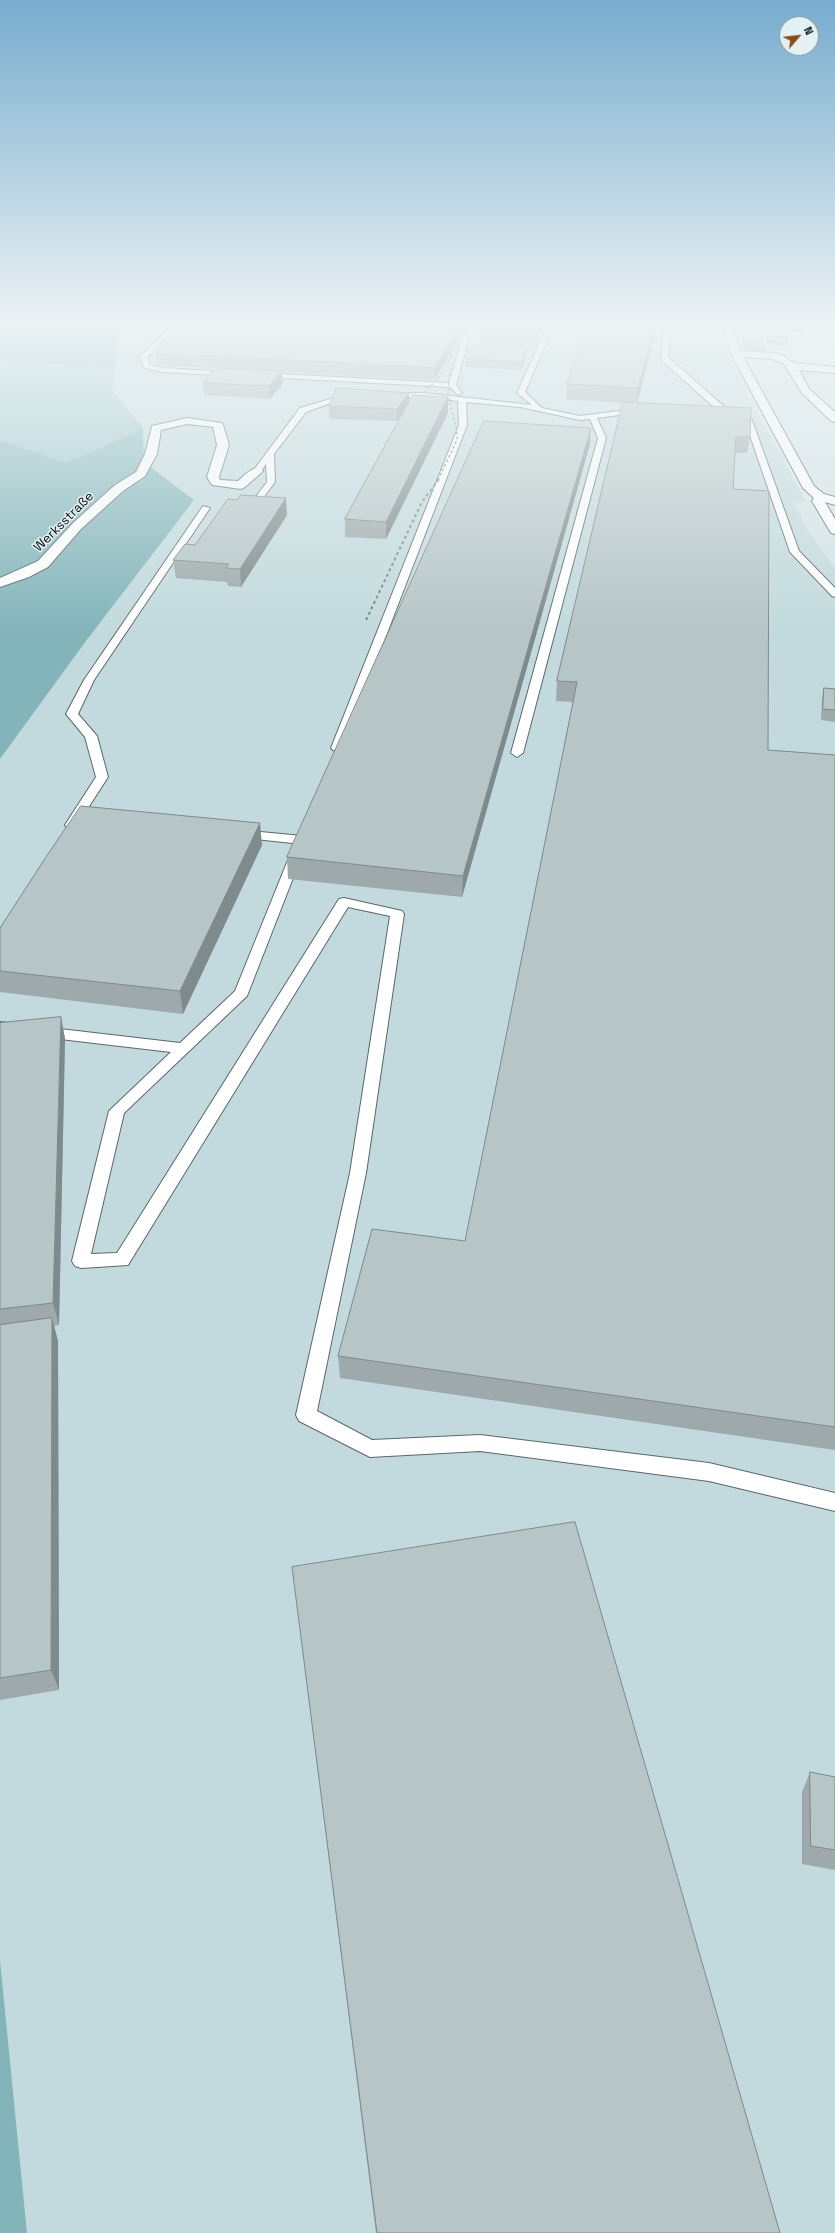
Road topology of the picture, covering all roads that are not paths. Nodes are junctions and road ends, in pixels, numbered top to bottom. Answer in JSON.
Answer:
{"nodes":[{"id":1,"x":161,"y":426,"type":"edge"},
{"id":2,"x":218,"y":426,"type":"edge"},
{"id":3,"x":291,"y":426,"type":"edge"},
{"id":4,"x":463,"y":426,"type":"edge"},
{"id":5,"x":597,"y":426,"type":"edge"},
{"id":6,"x":750,"y":426,"type":"edge"},
{"id":7,"x":777,"y":426,"type":"edge"},
{"id":8,"x":270,"y":455,"type":"junction"},
{"id":9,"x":257,"y":471,"type":"joint"},
{"id":10,"x":820,"y":497,"type":"junction"},
{"id":11,"x":835,"y":501,"type":"edge"},
{"id":12,"x":206,"y":508,"type":"dead end"},
{"id":13,"x":251,"y":508,"type":"edge"},
{"id":14,"x":835,"y":530,"type":"edge"},
{"id":15,"x":0,"y":583,"type":"edge"},
{"id":16,"x":835,"y":594,"type":"edge"},
{"id":17,"x":517,"y":753,"type":"dead end"},
{"id":18,"x":333,"y":758,"type":"edge"},
{"id":19,"x":74,"y":820,"type":"junction"},
{"id":20,"x":89,"y":821,"type":"edge"},
{"id":21,"x":308,"y":825,"type":"edge"},
{"id":22,"x":65,"y":833,"type":"edge"},
{"id":23,"x":231,"y":834,"type":"edge"},
{"id":24,"x":302,"y":840,"type":"junction"},
{"id":25,"x":0,"y":1027,"type":"edge"},
{"id":26,"x":183,"y":1048,"type":"junction"},
{"id":27,"x":835,"y":1502,"type":"edge"}],
"edges":[{"from":1,"to":15,"type":"street","name":"Werksstraße"},
{"from":2,"to":9,"type":"street","name":"Werksstraße"},
{"from":3,"to":8,"type":"lane"},
{"from":4,"to":18,"type":"lane"},
{"from":5,"to":17,"type":"lane"},
{"from":6,"to":16,"type":"lane"},
{"from":7,"to":10,"type":"street"},
{"from":8,"to":9,"type":"lane"},
{"from":8,"to":13,"type":"lane"},
{"from":10,"to":11,"type":"street"},
{"from":10,"to":14,"type":"street"},
{"from":12,"to":19,"type":"lane"},
{"from":19,"to":20,"type":"lane"},
{"from":19,"to":22,"type":"lane"},
{"from":21,"to":24,"type":"lane"},
{"from":23,"to":24,"type":"lane"},
{"from":24,"to":26,"type":"lane"},
{"from":25,"to":26,"type":"lane"},
{"from":26,"to":27,"type":"lane"}]}
